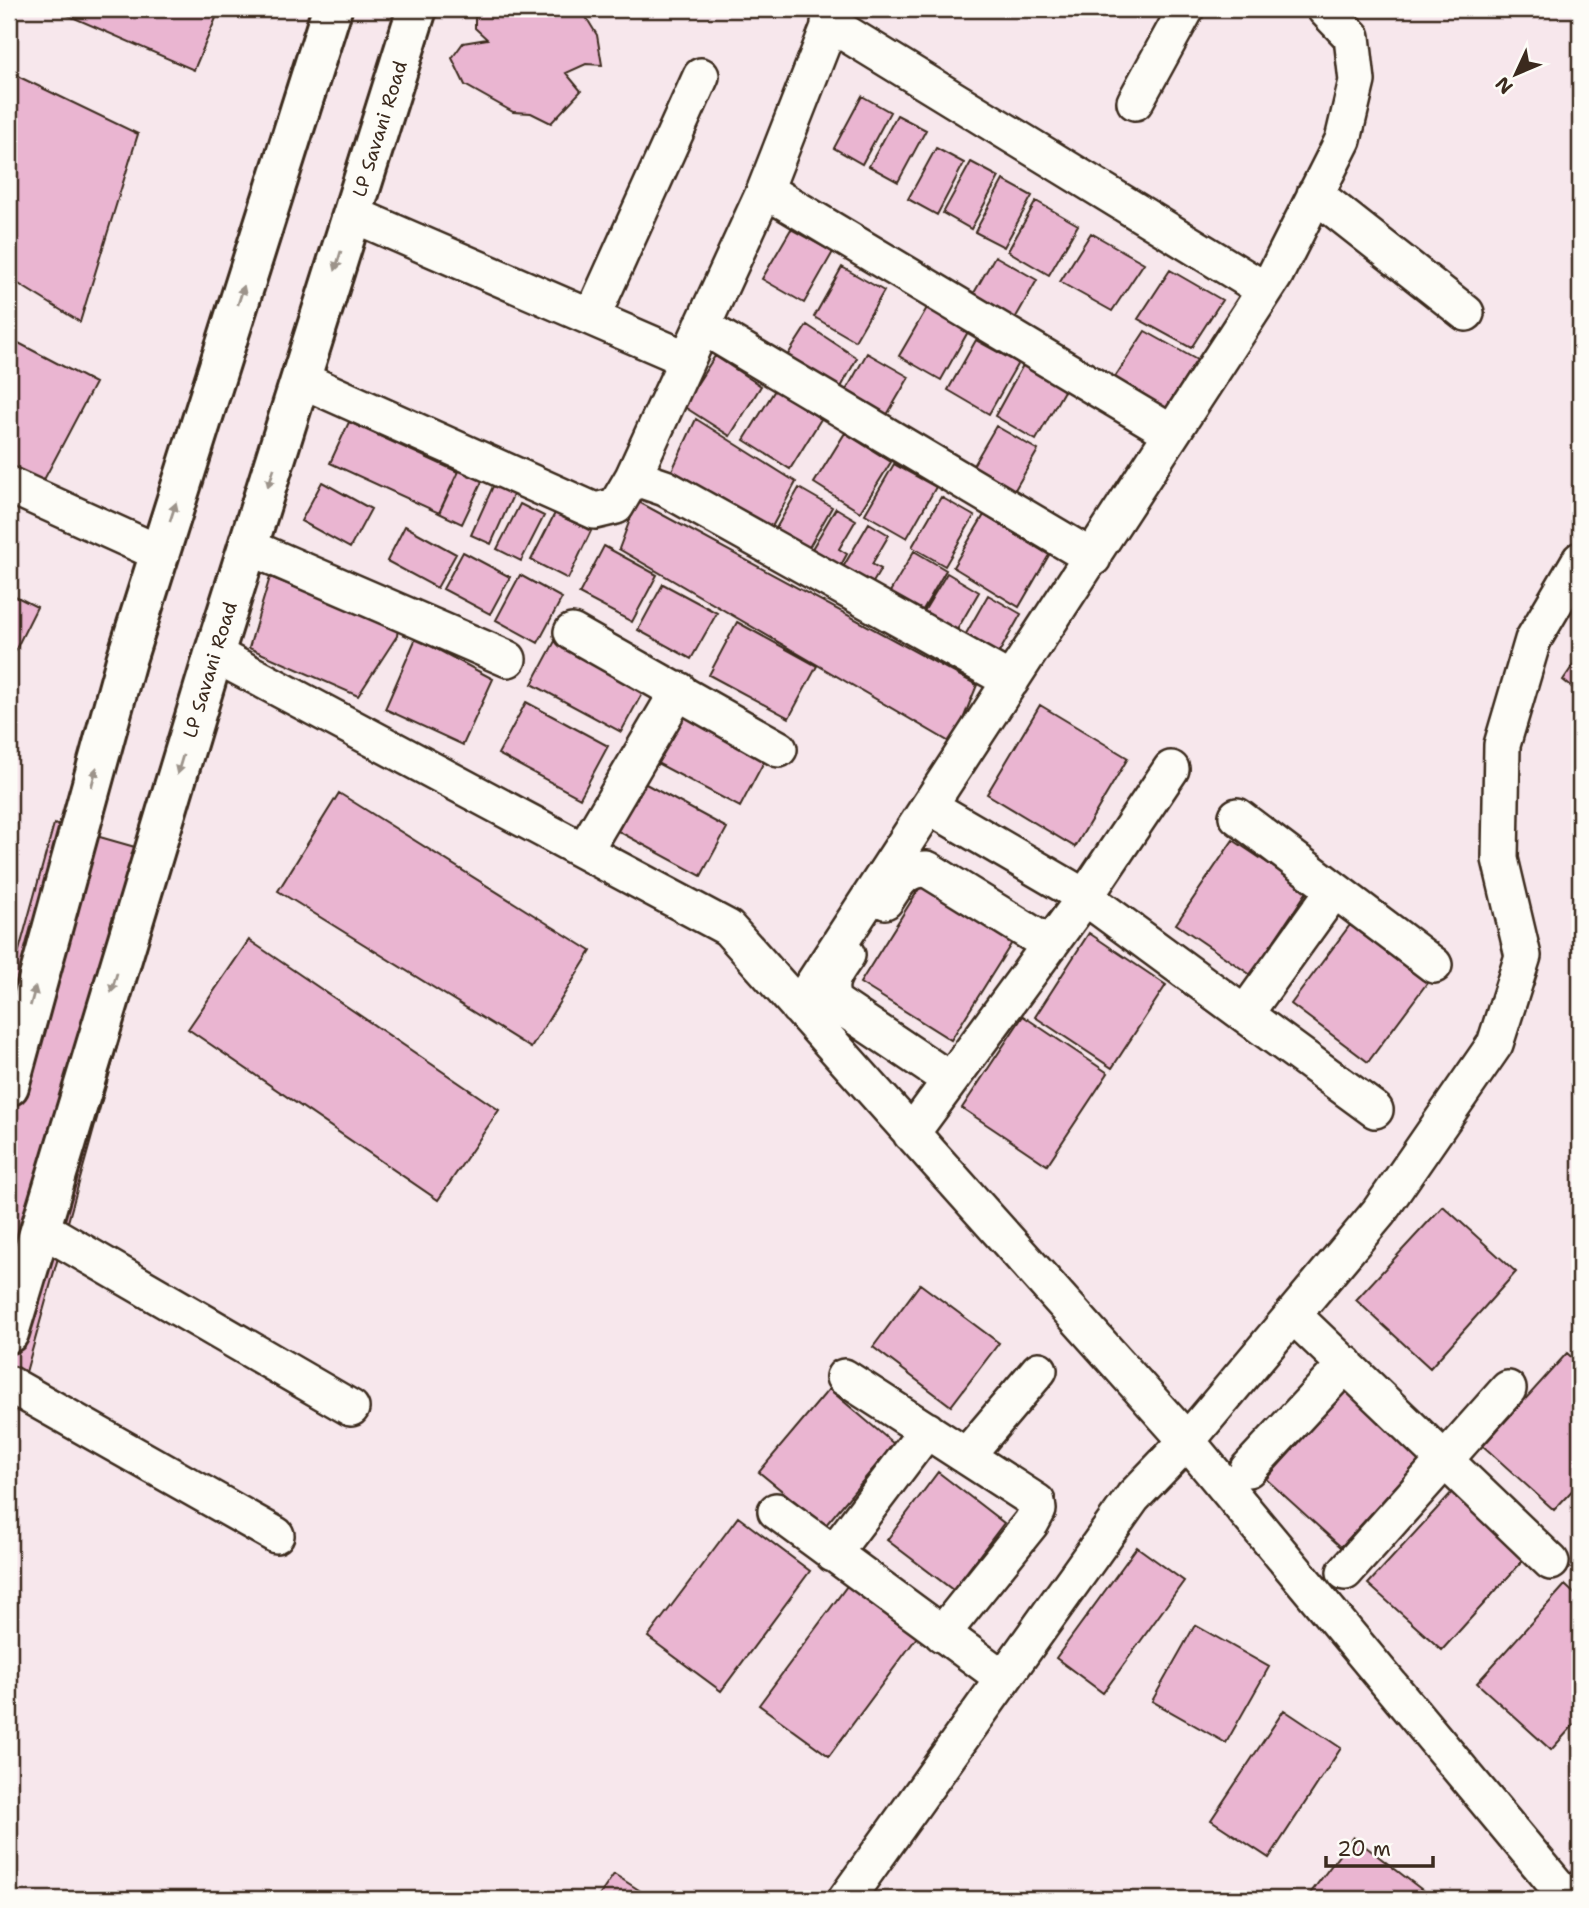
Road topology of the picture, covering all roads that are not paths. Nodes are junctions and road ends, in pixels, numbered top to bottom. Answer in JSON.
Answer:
{"nodes":[{"id":1,"x":332,"y":9,"type":"edge"},
{"id":2,"x":416,"y":9,"type":"edge"},
{"id":3,"x":1186,"y":9,"type":"edge"},
{"id":4,"x":1325,"y":9,"type":"edge"},
{"id":5,"x":832,"y":16,"type":"edge"},
{"id":6,"x":701,"y":76,"type":"dead end"},
{"id":7,"x":1135,"y":102,"type":"dead end"},
{"id":8,"x":765,"y":190,"type":"junction"},
{"id":9,"x":1315,"y":194,"type":"junction"},
{"id":10,"x":352,"y":214,"type":"junction"},
{"id":11,"x":1265,"y":290,"type":"junction"},
{"id":12,"x":1466,"y":313,"type":"dead end"},
{"id":13,"x":592,"y":317,"type":"junction"},
{"id":14,"x":702,"y":326,"type":"junction"},
{"id":15,"x":687,"y":359,"type":"junction"},
{"id":16,"x":302,"y":380,"type":"junction"},
{"id":17,"x":1172,"y":433,"type":"junction"},
{"id":18,"x":633,"y":477,"type":"junction"},
{"id":19,"x":9,"y":485,"type":"edge"},
{"id":20,"x":249,"y":547,"type":"junction"},
{"id":21,"x":159,"y":553,"type":"junction"},
{"id":22,"x":1093,"y":558,"type":"junction"},
{"id":23,"x":1580,"y":560,"type":"edge"},
{"id":24,"x":572,"y":632,"type":"dead end"},
{"id":25,"x":214,"y":654,"type":"junction"},
{"id":26,"x":508,"y":659,"type":"dead end"},
{"id":27,"x":1011,"y":681,"type":"junction"},
{"id":28,"x":678,"y":690,"type":"junction"},
{"id":29,"x":779,"y":749,"type":"dead end"},
{"id":30,"x":1171,"y":769,"type":"dead end"},
{"id":31,"x":929,"y":806,"type":"junction"},
{"id":32,"x":1237,"y":816,"type":"dead end"},
{"id":33,"x":584,"y":851,"type":"junction"},
{"id":34,"x":1334,"y":890,"type":"junction"},
{"id":35,"x":1085,"y":897,"type":"junction"},
{"id":36,"x":1051,"y":945,"type":"junction"},
{"id":37,"x":1434,"y":965,"type":"dead end"},
{"id":38,"x":798,"y":1007,"type":"junction"},
{"id":39,"x":1245,"y":1014,"type":"junction"},
{"id":40,"x":950,"y":1080,"type":"junction"},
{"id":41,"x":9,"y":1086,"type":"edge"},
{"id":42,"x":1375,"y":1110,"type":"dead end"},
{"id":43,"x":911,"y":1134,"type":"junction"},
{"id":44,"x":41,"y":1228,"type":"junction"},
{"id":45,"x":1293,"y":1315,"type":"junction"},
{"id":46,"x":9,"y":1333,"type":"edge"},
{"id":47,"x":1346,"y":1364,"type":"junction"},
{"id":48,"x":1039,"y":1370,"type":"dead end"},
{"id":49,"x":844,"y":1377,"type":"dead end"},
{"id":50,"x":9,"y":1384,"type":"edge"},
{"id":51,"x":1508,"y":1389,"type":"dead end"},
{"id":52,"x":351,"y":1408,"type":"dead end"},
{"id":53,"x":927,"y":1430,"type":"junction"},
{"id":54,"x":1187,"y":1441,"type":"junction"},
{"id":55,"x":966,"y":1456,"type":"junction"},
{"id":56,"x":1445,"y":1459,"type":"junction"},
{"id":57,"x":1248,"y":1469,"type":"dead end"},
{"id":58,"x":776,"y":1511,"type":"dead end"},
{"id":59,"x":276,"y":1535,"type":"dead end"},
{"id":60,"x":833,"y":1553,"type":"junction"},
{"id":61,"x":1550,"y":1562,"type":"dead end"},
{"id":62,"x":1345,"y":1572,"type":"dead end"},
{"id":63,"x":942,"y":1634,"type":"junction"},
{"id":64,"x":1003,"y":1678,"type":"junction"},
{"id":65,"x":846,"y":1899,"type":"edge"},
{"id":66,"x":1568,"y":1899,"type":"edge"}],
"edges":[{"from":21,"to":1,"type":"main road","one_way":true},
{"from":2,"to":10,"type":"main road","name":"LP Savani Road"},
{"from":3,"to":7,"type":"street"},
{"from":4,"to":9,"type":"street"},
{"from":5,"to":8,"type":"street"},
{"from":5,"to":11,"type":"street"},
{"from":6,"to":13,"type":"street"},
{"from":8,"to":14,"type":"street"},
{"from":8,"to":17,"type":"street"},
{"from":9,"to":11,"type":"street"},
{"from":9,"to":12,"type":"street"},
{"from":10,"to":13,"type":"street"},
{"from":10,"to":16,"type":"main road","name":"LP Savani Road","one_way":true},
{"from":11,"to":17,"type":"street"},
{"from":13,"to":15,"type":"street"},
{"from":14,"to":15,"type":"street"},
{"from":14,"to":22,"type":"street"},
{"from":15,"to":18,"type":"street"},
{"from":16,"to":18,"type":"street"},
{"from":16,"to":20,"type":"main road","name":"LP Savani Road","one_way":true},
{"from":17,"to":22,"type":"street"},
{"from":18,"to":27,"type":"street"},
{"from":19,"to":21,"type":"street"},
{"from":20,"to":25,"type":"main road","name":"LP Savani Road"},
{"from":20,"to":26,"type":"street"},
{"from":41,"to":21,"type":"main road","one_way":true},
{"from":22,"to":27,"type":"street"},
{"from":23,"to":45,"type":"street"},
{"from":24,"to":28,"type":"street"},
{"from":25,"to":33,"type":"street"},
{"from":25,"to":44,"type":"main road","name":"LP Savani Road","one_way":true},
{"from":27,"to":31,"type":"street"},
{"from":28,"to":29,"type":"street"},
{"from":28,"to":33,"type":"street"},
{"from":30,"to":35,"type":"street"},
{"from":31,"to":35,"type":"street"},
{"from":31,"to":38,"type":"street"},
{"from":32,"to":34,"type":"street"},
{"from":33,"to":38,"type":"street"},
{"from":34,"to":37,"type":"street"},
{"from":34,"to":39,"type":"street"},
{"from":35,"to":36,"type":"street"},
{"from":35,"to":39,"type":"street"},
{"from":36,"to":40,"type":"street"},
{"from":36,"to":40,"type":"street"},
{"from":38,"to":43,"type":"street"},
{"from":39,"to":42,"type":"street"},
{"from":40,"to":43,"type":"street"},
{"from":43,"to":54,"type":"street"},
{"from":44,"to":46,"type":"main road","name":"LP Savani Road"},
{"from":44,"to":52,"type":"street"},
{"from":45,"to":47,"type":"street"},
{"from":45,"to":54,"type":"street"},
{"from":47,"to":56,"type":"street"},
{"from":47,"to":57,"type":"street"},
{"from":48,"to":55,"type":"street"},
{"from":49,"to":53,"type":"street"},
{"from":50,"to":59,"type":"street"},
{"from":51,"to":56,"type":"street"},
{"from":53,"to":55,"type":"street"},
{"from":53,"to":60,"type":"street"},
{"from":54,"to":64,"type":"street"},
{"from":54,"to":66,"type":"street"},
{"from":55,"to":63,"type":"street"},
{"from":56,"to":61,"type":"street"},
{"from":56,"to":62,"type":"street"},
{"from":58,"to":60,"type":"street"},
{"from":60,"to":63,"type":"street"},
{"from":63,"to":64,"type":"street"},
{"from":64,"to":65,"type":"street"}]}
